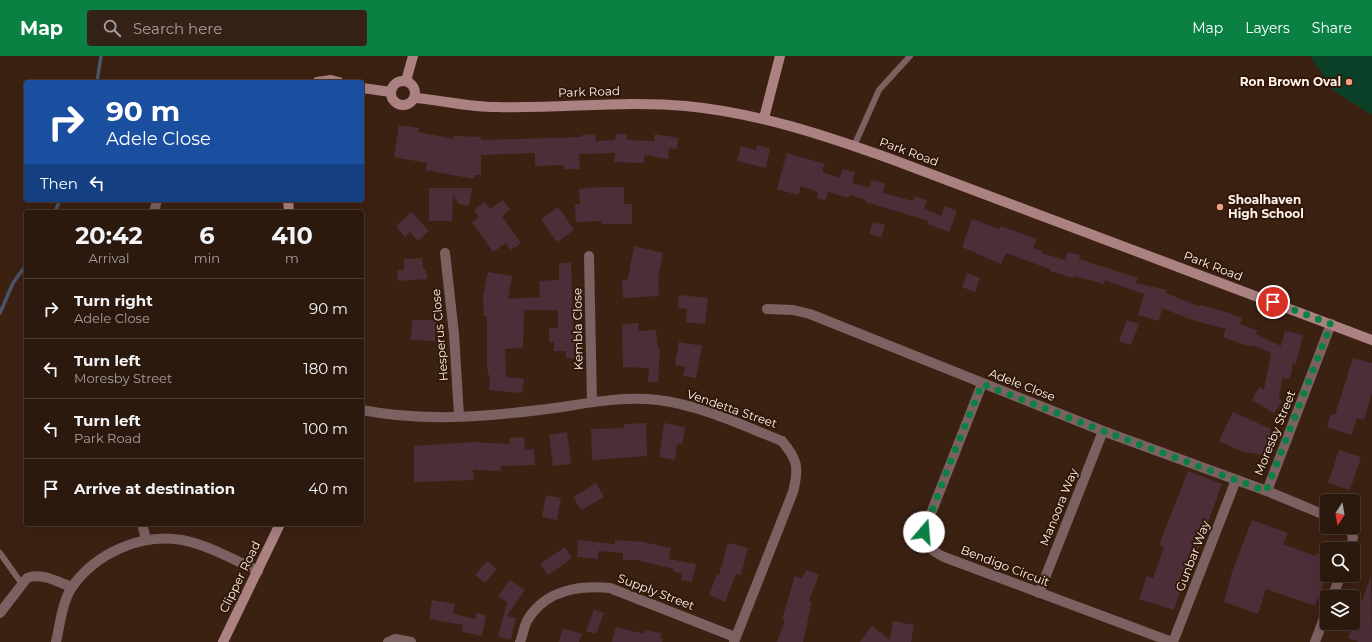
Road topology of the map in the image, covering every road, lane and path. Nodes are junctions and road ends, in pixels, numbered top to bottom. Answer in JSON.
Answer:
{"nodes":[{"id":1,"x":413,"y":56,"type":"edge"},
{"id":2,"x":780,"y":56,"type":"edge"},
{"id":3,"x":910,"y":56,"type":"edge"},
{"id":4,"x":406,"y":81,"type":"junction"},
{"id":5,"x":364,"y":88,"type":"edge"},
{"id":6,"x":391,"y":92,"type":"junction"},
{"id":7,"x":415,"y":98,"type":"junction"},
{"id":8,"x":764,"y":118,"type":"junction"},
{"id":9,"x":854,"y":146,"type":"junction"},
{"id":10,"x":445,"y":253,"type":"dead end"},
{"id":11,"x":589,"y":256,"type":"dead end"},
{"id":12,"x":767,"y":309,"type":"dead end"},
{"id":13,"x":1331,"y":324,"type":"junction"},
{"id":14,"x":1372,"y":340,"type":"edge"},
{"id":15,"x":982,"y":384,"type":"junction"},
{"id":16,"x":592,"y":402,"type":"junction"},
{"id":17,"x":364,"y":410,"type":"edge"},
{"id":18,"x":459,"y":416,"type":"junction"},
{"id":19,"x":1103,"y":431,"type":"junction"},
{"id":20,"x":1236,"y":480,"type":"junction"},
{"id":21,"x":1266,"y":491,"type":"junction"},
{"id":22,"x":1320,"y":513,"type":"edge"},
{"id":23,"x":143,"y":526,"type":"edge"},
{"id":24,"x":279,"y":526,"type":"edge"},
{"id":25,"x":146,"y":539,"type":"junction"},
{"id":26,"x":0,"y":553,"type":"edge"},
{"id":27,"x":258,"y":571,"type":"junction"},
{"id":28,"x":22,"y":584,"type":"junction"},
{"id":29,"x":72,"y":587,"type":"junction"},
{"id":30,"x":1039,"y":593,"type":"junction"},
{"id":31,"x":0,"y":613,"type":"edge"},
{"id":32,"x":1320,"y":629,"type":"edge"},
{"id":33,"x":734,"y":639,"type":"edge"},
{"id":34,"x":56,"y":642,"type":"edge"},
{"id":35,"x":223,"y":642,"type":"edge"},
{"id":36,"x":388,"y":642,"type":"edge"},
{"id":37,"x":411,"y":642,"type":"edge"},
{"id":38,"x":520,"y":642,"type":"edge"},
{"id":39,"x":1172,"y":642,"type":"edge"},
{"id":40,"x":1315,"y":642,"type":"edge"}],
"edges":[{"from":1,"to":4,"type":"street"},
{"from":2,"to":8,"type":"street"},
{"from":3,"to":9,"type":"lane"},
{"from":4,"to":6,"type":"street"},
{"from":4,"to":7,"type":"street"},
{"from":5,"to":6,"type":"street"},
{"from":6,"to":7,"type":"street"},
{"from":7,"to":8,"type":"street","name":"Park Road"},
{"from":8,"to":9,"type":"street","name":"Park Road"},
{"from":9,"to":13,"type":"street","name":"Park Road"},
{"from":10,"to":18,"type":"street","name":"Hesperus Close"},
{"from":11,"to":16,"type":"street","name":"Kembla Close"},
{"from":12,"to":15,"type":"street","name":"Adele Close"},
{"from":13,"to":14,"type":"street","name":"Park Road"},
{"from":13,"to":21,"type":"street","name":"Moresby Street"},
{"from":15,"to":19,"type":"street","name":"Adele Close"},
{"from":15,"to":30,"type":"street","name":"Bendigo Circuit"},
{"from":16,"to":18,"type":"street","name":"Vendetta Street"},
{"from":16,"to":33,"type":"street","name":"Vendetta Street"},
{"from":17,"to":18,"type":"street","name":"Vendetta Street"},
{"from":19,"to":20,"type":"street","name":"Adele Close"},
{"from":19,"to":30,"type":"street","name":"Manoora Way"},
{"from":20,"to":21,"type":"street","name":"Adele Close"},
{"from":20,"to":39,"type":"street","name":"Gunbar Way"},
{"from":21,"to":22,"type":"street","name":"Moresby Street"},
{"from":23,"to":25,"type":"street"},
{"from":24,"to":27,"type":"street","name":"Clipper Road"},
{"from":25,"to":27,"type":"street"},
{"from":25,"to":29,"type":"street"},
{"from":26,"to":28,"type":"lane"},
{"from":27,"to":35,"type":"street","name":"Clipper Road"},
{"from":28,"to":29,"type":"street"},
{"from":28,"to":31,"type":"street"},
{"from":29,"to":34,"type":"street"},
{"from":30,"to":39,"type":"street","name":"Bendigo Circuit"},
{"from":32,"to":40,"type":"street"},
{"from":33,"to":38,"type":"street","name":"Supply Street"},
{"from":36,"to":37,"type":"street"}]}
